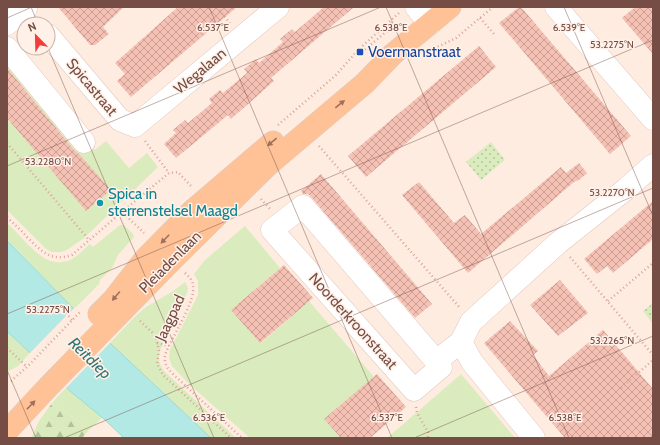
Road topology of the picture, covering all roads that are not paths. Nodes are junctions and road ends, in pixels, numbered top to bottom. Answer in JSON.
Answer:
{"nodes":[{"id":1,"x":278,"y":7,"type":"edge"},
{"id":2,"x":416,"y":7,"type":"edge"},
{"id":3,"x":450,"y":7,"type":"edge"},
{"id":4,"x":556,"y":7,"type":"edge"},
{"id":5,"x":29,"y":13,"type":"edge"},
{"id":6,"x":7,"y":24,"type":"edge"},
{"id":7,"x":430,"y":24,"type":"junction"},
{"id":8,"x":56,"y":44,"type":"edge"},
{"id":9,"x":7,"y":48,"type":"edge"},
{"id":10,"x":653,"y":119,"type":"edge"},
{"id":11,"x":127,"y":123,"type":"joint"},
{"id":12,"x":84,"y":142,"type":"dead end"},
{"id":13,"x":653,"y":165,"type":"edge"},
{"id":14,"x":461,"y":342,"type":"junction"},
{"id":15,"x":436,"y":361,"type":"junction"},
{"id":16,"x":40,"y":369,"type":"junction"},
{"id":17,"x":7,"y":408,"type":"edge"},
{"id":18,"x":7,"y":430,"type":"edge"},
{"id":19,"x":534,"y":438,"type":"edge"}],
"edges":[{"from":1,"to":11,"type":"street","name":"Wegalaan"},
{"from":2,"to":7,"type":"street"},
{"from":3,"to":7,"type":"main road","name":"Pleiadenlaan"},
{"from":4,"to":10,"type":"street"},
{"from":5,"to":6,"type":"street"},
{"from":7,"to":16,"type":"main road","name":"Pleiadenlaan"},
{"from":8,"to":11,"type":"street","name":"Spicastraat"},
{"from":9,"to":12,"type":"street"},
{"from":13,"to":14,"type":"street"},
{"from":14,"to":15,"type":"street"},
{"from":14,"to":19,"type":"street"},
{"from":15,"to":15,"type":"street","name":"Noorderkroonstraat"},
{"from":16,"to":17,"type":"main road","name":"Pleiadenlaan"},
{"from":18,"to":16,"type":"main road","name":"Pleiadenlaan","one_way":true}]}
